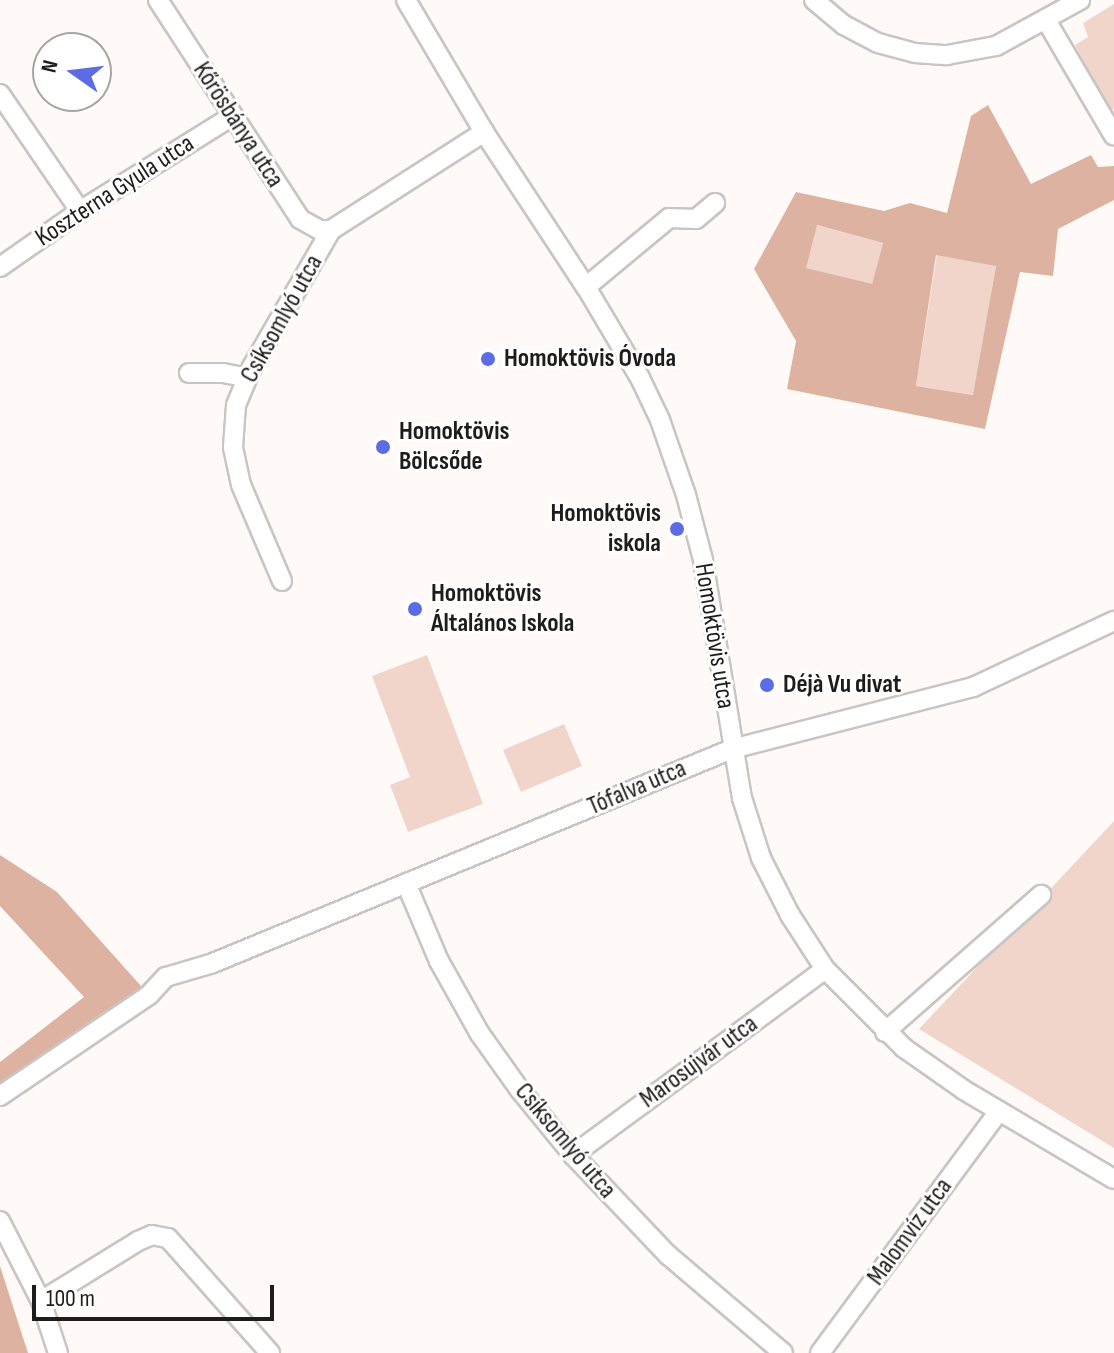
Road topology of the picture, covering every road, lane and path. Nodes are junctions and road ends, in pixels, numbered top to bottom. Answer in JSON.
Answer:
{"nodes":[{"id":1,"x":158,"y":0,"type":"edge"},
{"id":2,"x":406,"y":0,"type":"edge"},
{"id":3,"x":814,"y":0,"type":"edge"},
{"id":4,"x":1080,"y":0,"type":"edge"},
{"id":5,"x":1046,"y":20,"type":"junction"},
{"id":6,"x":0,"y":94,"type":"edge"},
{"id":7,"x":231,"y":117,"type":"junction"},
{"id":8,"x":484,"y":132,"type":"junction"},
{"id":9,"x":1114,"y":136,"type":"edge"},
{"id":10,"x":715,"y":203,"type":"dead end"},
{"id":11,"x":80,"y":211,"type":"junction"},
{"id":12,"x":331,"y":230,"type":"junction"},
{"id":13,"x":0,"y":267,"type":"edge"},
{"id":14,"x":586,"y":287,"type":"junction"},
{"id":15,"x":189,"y":373,"type":"dead end"},
{"id":16,"x":248,"y":378,"type":"junction"},
{"id":17,"x":282,"y":581,"type":"dead end"},
{"id":18,"x":1114,"y":621,"type":"edge"},
{"id":19,"x":732,"y":749,"type":"junction"},
{"id":20,"x":406,"y":883,"type":"junction"},
{"id":21,"x":1041,"y":895,"type":"dead end"},
{"id":22,"x":825,"y":969,"type":"junction"},
{"id":23,"x":885,"y":1032,"type":"junction"},
{"id":24,"x":0,"y":1096,"type":"edge"},
{"id":25,"x":999,"y":1111,"type":"junction"},
{"id":26,"x":573,"y":1155,"type":"junction"},
{"id":27,"x":1114,"y":1179,"type":"edge"},
{"id":28,"x":0,"y":1221,"type":"edge"},
{"id":29,"x":41,"y":1301,"type":"junction"},
{"id":30,"x":58,"y":1353,"type":"edge"},
{"id":31,"x":270,"y":1353,"type":"edge"},
{"id":32,"x":783,"y":1353,"type":"edge"},
{"id":33,"x":820,"y":1353,"type":"edge"}],
"edges":[{"from":1,"to":7,"type":"street","name":"Kőrösbánya utca"},
{"from":2,"to":8,"type":"street","name":"Homoktövis utca"},
{"from":3,"to":5,"type":"street"},
{"from":4,"to":5,"type":"street"},
{"from":5,"to":9,"type":"street"},
{"from":6,"to":11,"type":"street"},
{"from":7,"to":11,"type":"street","name":"Koszterna Gyula utca"},
{"from":7,"to":12,"type":"street","name":"Kőrösbánya utca"},
{"from":8,"to":12,"type":"street","name":"Csíksomlyó utca"},
{"from":8,"to":14,"type":"street","name":"Homoktövis utca"},
{"from":10,"to":14,"type":"street"},
{"from":11,"to":13,"type":"street","name":"Koszterna Gyula utca"},
{"from":12,"to":16,"type":"street","name":"Csíksomlyó utca"},
{"from":14,"to":19,"type":"street","name":"Homoktövis utca"},
{"from":15,"to":16,"type":"street"},
{"from":16,"to":17,"type":"street","name":"Csíksomlyó utca"},
{"from":18,"to":19,"type":"street","name":"Tófalva utca"},
{"from":19,"to":20,"type":"street","name":"Tófalva utca"},
{"from":19,"to":22,"type":"street","name":"Homoktövis utca"},
{"from":20,"to":24,"type":"street","name":"Tófalva utca"},
{"from":20,"to":26,"type":"street","name":"Csíksomlyó utca"},
{"from":21,"to":23,"type":"street"},
{"from":22,"to":23,"type":"street","name":"Homoktövis utca"},
{"from":22,"to":26,"type":"street","name":"Marosújvár utca"},
{"from":23,"to":25,"type":"street","name":"Homoktövis utca"},
{"from":25,"to":27,"type":"street","name":"Homoktövis utca"},
{"from":25,"to":33,"type":"street","name":"Malomvíz utca"},
{"from":26,"to":32,"type":"street","name":"Csíksomlyó utca"},
{"from":28,"to":29,"type":"street"},
{"from":29,"to":30,"type":"street"},
{"from":29,"to":31,"type":"street"}]}
